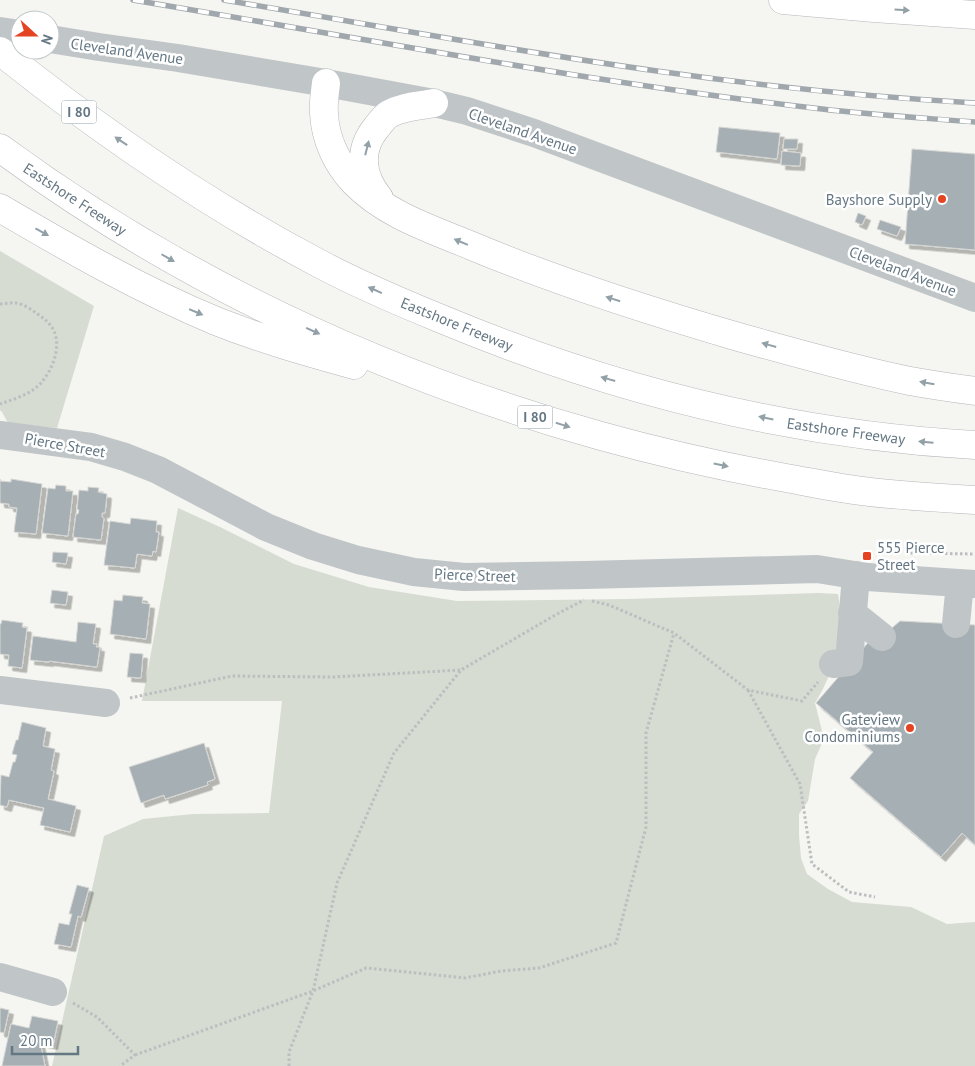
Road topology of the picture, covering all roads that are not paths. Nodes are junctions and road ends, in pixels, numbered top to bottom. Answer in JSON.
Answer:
{"nodes":[{"id":1,"x":783,"y":0,"type":"edge"},
{"id":2,"x":975,"y":15,"type":"edge"},
{"id":3,"x":60,"y":41,"type":"edge"},
{"id":4,"x":0,"y":51,"type":"edge"},
{"id":5,"x":326,"y":83,"type":"junction"},
{"id":6,"x":434,"y":103,"type":"junction"},
{"id":7,"x":0,"y":148,"type":"edge"},
{"id":8,"x":0,"y":208,"type":"edge"},
{"id":9,"x":401,"y":216,"type":"junction"},
{"id":10,"x":975,"y":298,"type":"edge"},
{"id":11,"x":975,"y":391,"type":"edge"},
{"id":12,"x":532,"y":416,"type":"junction"},
{"id":13,"x":0,"y":434,"type":"edge"},
{"id":14,"x":975,"y":445,"type":"edge"},
{"id":15,"x":975,"y":500,"type":"edge"},
{"id":16,"x":856,"y":575,"type":"junction"},
{"id":17,"x":967,"y":583,"type":"edge"},
{"id":18,"x":852,"y":613,"type":"junction"},
{"id":19,"x":956,"y":624,"type":"dead end"},
{"id":20,"x":882,"y":637,"type":"dead end"},
{"id":21,"x":833,"y":664,"type":"dead end"},
{"id":22,"x":0,"y":690,"type":"edge"},
{"id":23,"x":106,"y":703,"type":"road end"},
{"id":24,"x":0,"y":978,"type":"edge"},
{"id":25,"x":53,"y":992,"type":"road end"}],
"edges":[{"from":1,"to":2,"type":"highway","one_way":true},
{"from":3,"to":5,"type":"street","name":"Cleveland Avenue"},
{"from":14,"to":4,"type":"highway","name":"Eastshore Freeway","number":"I 80","one_way":true},
{"from":5,"to":6,"type":"street","name":"Cleveland Avenue"},
{"from":5,"to":9,"type":"highway"},
{"from":9,"to":6,"type":"highway","one_way":true},
{"from":6,"to":10,"type":"street","name":"Cleveland Avenue"},
{"from":7,"to":12,"type":"highway","name":"Eastshore Freeway","number":"I 80","one_way":true},
{"from":8,"to":12,"type":"highway","one_way":true},
{"from":11,"to":9,"type":"highway","one_way":true},
{"from":12,"to":15,"type":"highway","name":"Eastshore Freeway","number":"I 80","one_way":true},
{"from":13,"to":16,"type":"street","name":"Pierce Street"},
{"from":16,"to":17,"type":"street","name":"Pierce Street"},
{"from":16,"to":18,"type":"street"},
{"from":17,"to":19,"type":"street"},
{"from":18,"to":20,"type":"street"},
{"from":18,"to":21,"type":"street"},
{"from":22,"to":23,"type":"street"},
{"from":24,"to":25,"type":"street"}]}
